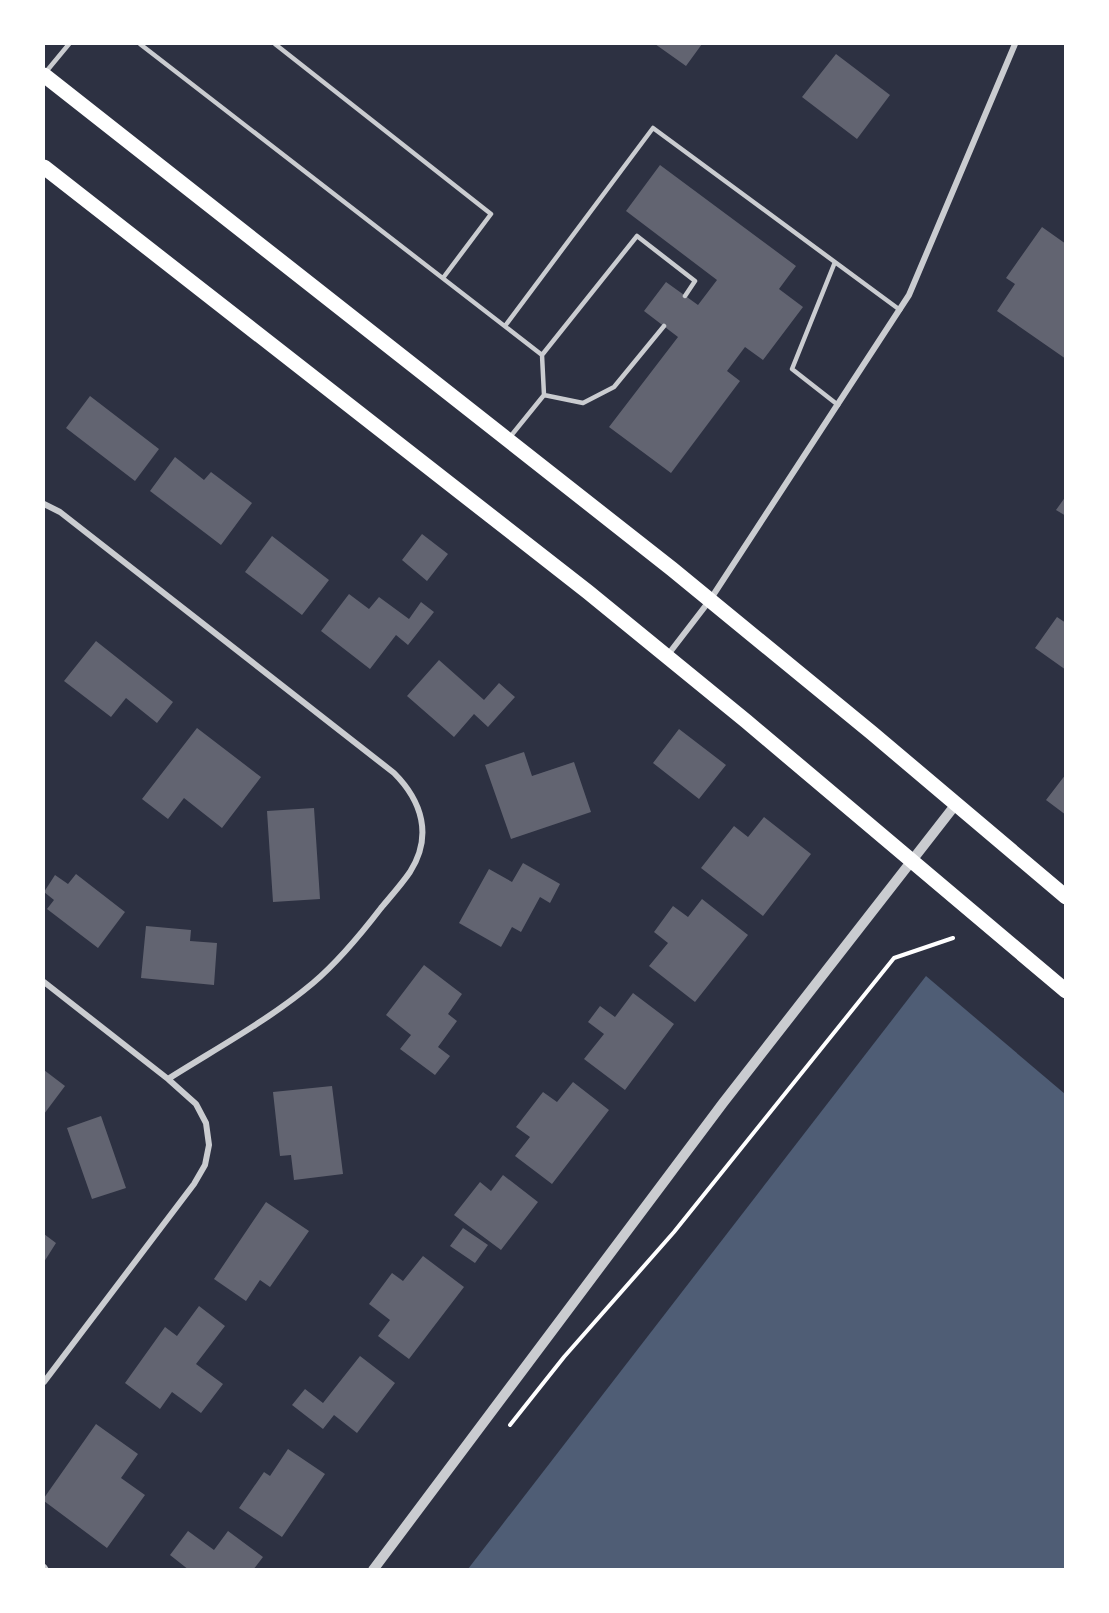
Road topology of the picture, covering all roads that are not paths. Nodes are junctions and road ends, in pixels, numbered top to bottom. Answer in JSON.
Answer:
{"nodes":[{"id":1,"x":69,"y":44,"type":"edge"},
{"id":2,"x":140,"y":44,"type":"edge"},
{"id":3,"x":275,"y":44,"type":"edge"},
{"id":4,"x":1015,"y":44,"type":"edge"},
{"id":5,"x":44,"y":75,"type":"edge"},
{"id":6,"x":44,"y":167,"type":"edge"},
{"id":7,"x":835,"y":262,"type":"junction"},
{"id":8,"x":443,"y":278,"type":"junction"},
{"id":9,"x":686,"y":296,"type":"dead end"},
{"id":10,"x":900,"y":310,"type":"junction"},
{"id":11,"x":505,"y":326,"type":"junction"},
{"id":12,"x":664,"y":326,"type":"dead end"},
{"id":13,"x":542,"y":355,"type":"junction"},
{"id":14,"x":544,"y":395,"type":"junction"},
{"id":15,"x":838,"y":405,"type":"junction"},
{"id":16,"x":508,"y":439,"type":"junction"},
{"id":17,"x":44,"y":504,"type":"edge"},
{"id":18,"x":710,"y":600,"type":"junction"},
{"id":19,"x":666,"y":656,"type":"junction"},
{"id":20,"x":956,"y":804,"type":"junction"},
{"id":21,"x":912,"y":860,"type":"junction"},
{"id":22,"x":1065,"y":897,"type":"edge"},
{"id":23,"x":44,"y":982,"type":"edge"},
{"id":24,"x":1065,"y":991,"type":"edge"},
{"id":25,"x":168,"y":1079,"type":"junction"},
{"id":26,"x":44,"y":1382,"type":"edge"},
{"id":27,"x":373,"y":1569,"type":"edge"}],
"edges":[{"from":1,"to":5,"type":"lane"},
{"from":2,"to":8,"type":"lane"},
{"from":3,"to":8,"type":"lane"},
{"from":4,"to":10,"type":"street"},
{"from":5,"to":16,"type":"main road"},
{"from":6,"to":19,"type":"main road"},
{"from":7,"to":10,"type":"lane"},
{"from":7,"to":11,"type":"lane"},
{"from":7,"to":15,"type":"lane"},
{"from":8,"to":11,"type":"lane"},
{"from":9,"to":13,"type":"lane"},
{"from":10,"to":15,"type":"street"},
{"from":11,"to":13,"type":"lane"},
{"from":12,"to":14,"type":"lane"},
{"from":13,"to":14,"type":"lane"},
{"from":14,"to":16,"type":"lane"},
{"from":15,"to":18,"type":"street"},
{"from":16,"to":18,"type":"main road"},
{"from":17,"to":25,"type":"street"},
{"from":18,"to":19,"type":"street"},
{"from":18,"to":20,"type":"main road"},
{"from":19,"to":21,"type":"main road"},
{"from":20,"to":21,"type":"street"},
{"from":20,"to":22,"type":"main road"},
{"from":21,"to":24,"type":"main road"},
{"from":21,"to":27,"type":"street"},
{"from":23,"to":25,"type":"street"},
{"from":25,"to":26,"type":"street"}]}
